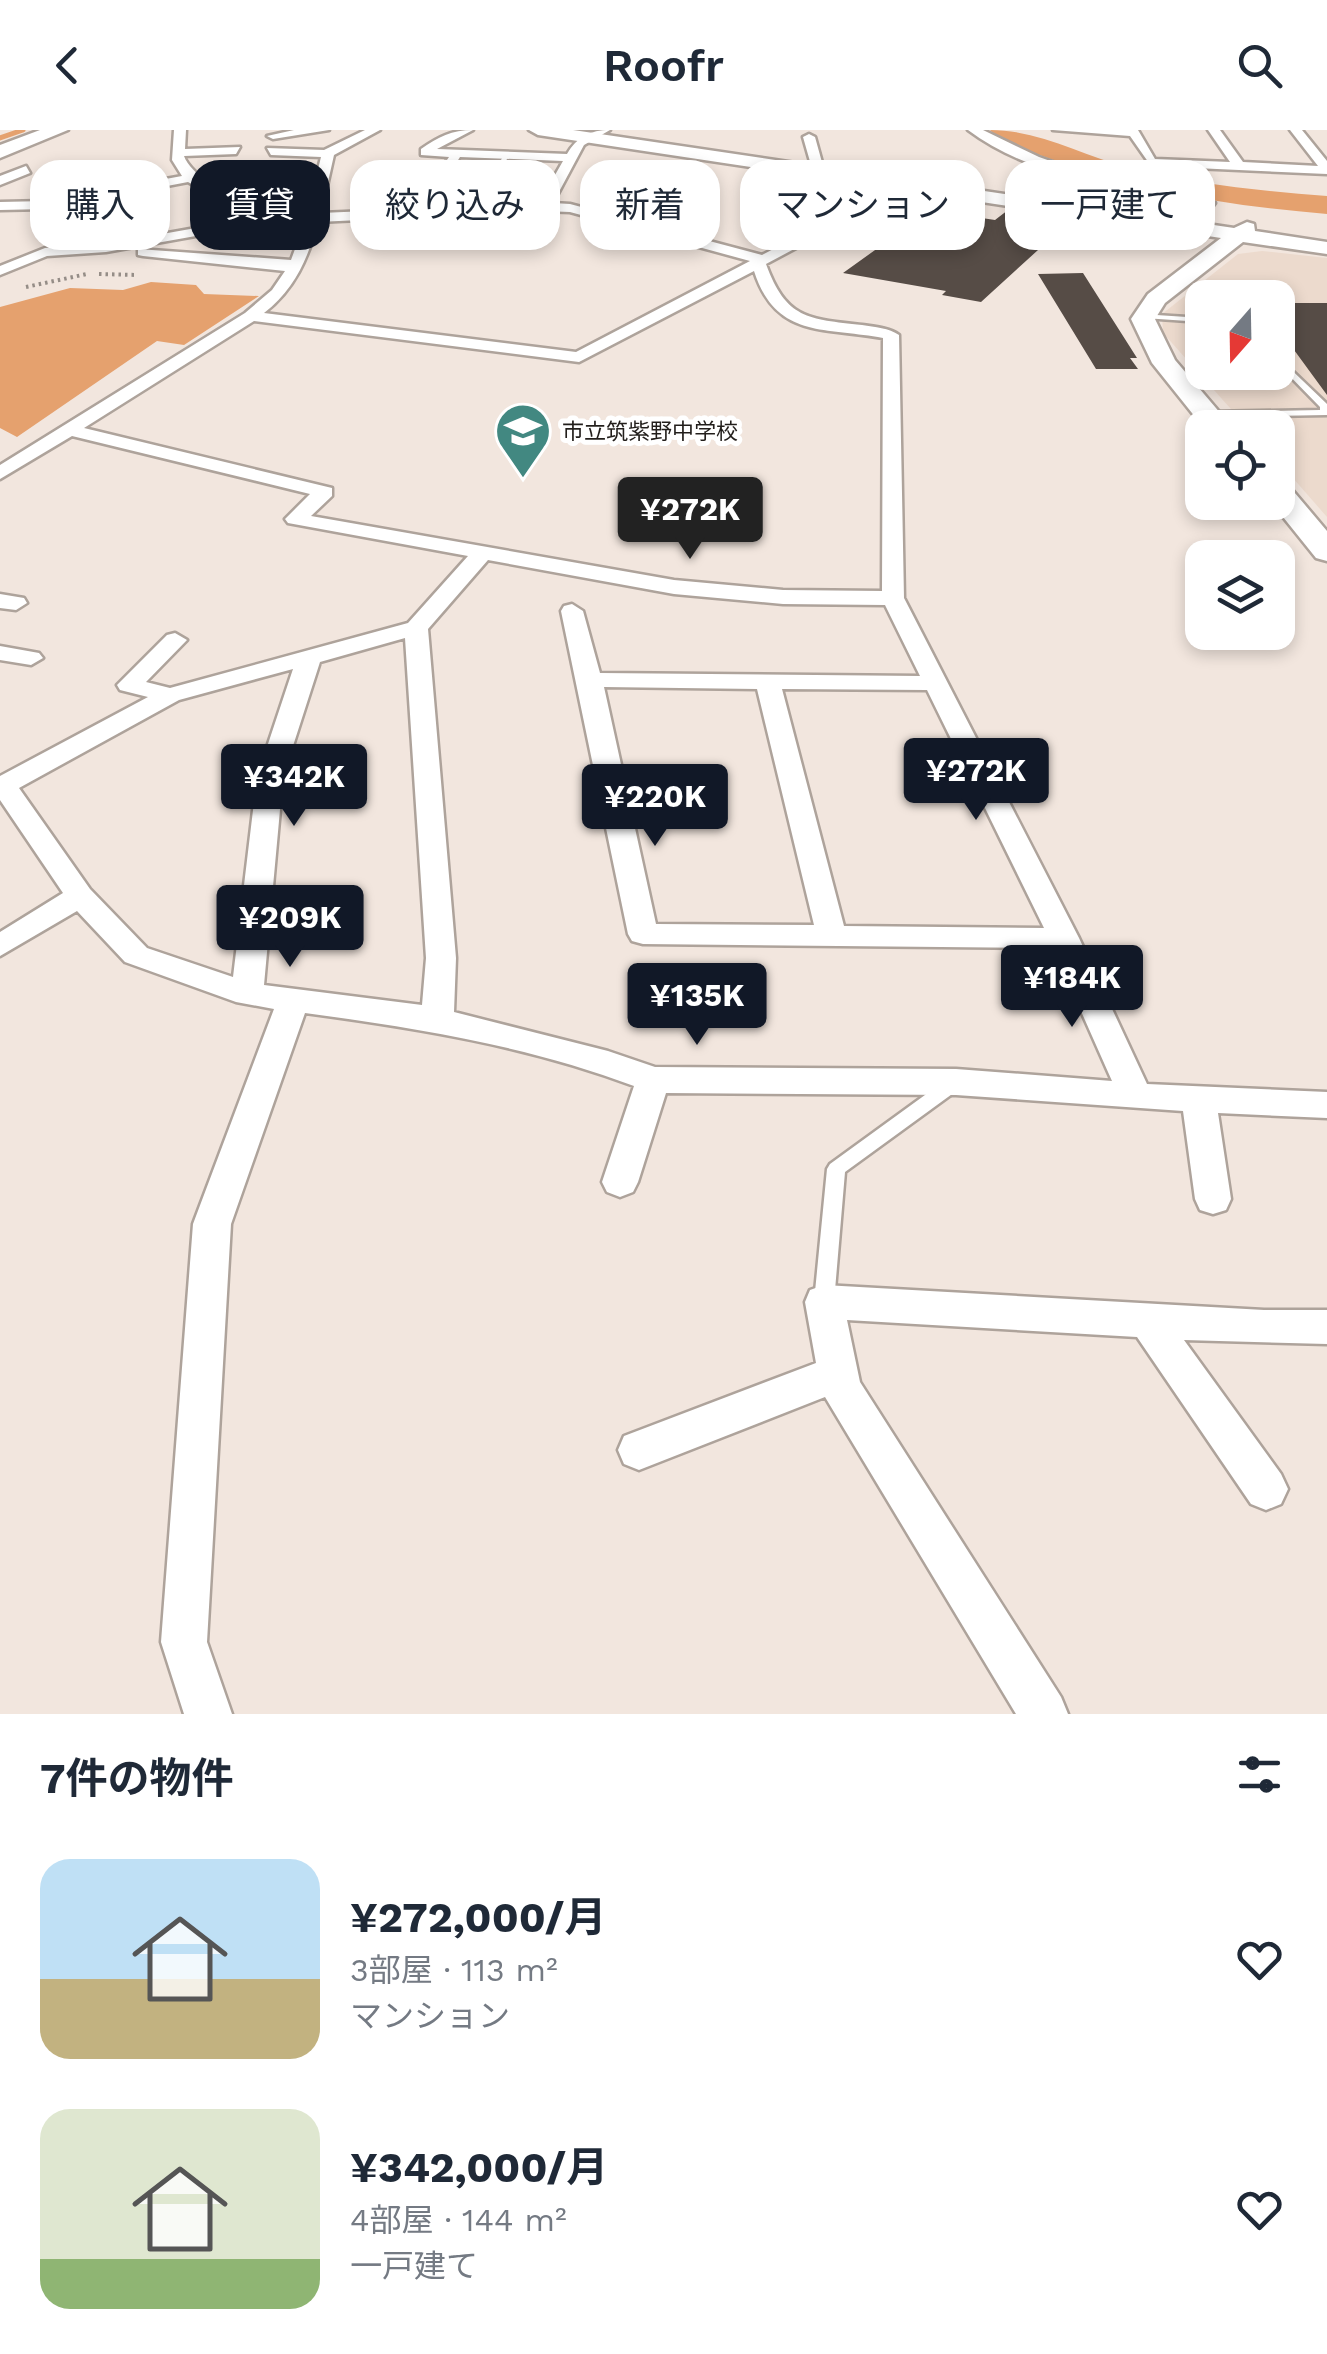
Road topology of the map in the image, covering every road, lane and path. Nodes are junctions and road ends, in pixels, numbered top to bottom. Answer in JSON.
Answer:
{"nodes":[{"id":1,"x":43,"y":130,"type":"edge"},
{"id":2,"x":58,"y":130,"type":"edge"},
{"id":3,"x":180,"y":130,"type":"edge"},
{"id":4,"x":324,"y":130,"type":"edge"},
{"id":5,"x":467,"y":130,"type":"edge"},
{"id":6,"x":538,"y":130,"type":"edge"},
{"id":7,"x":974,"y":130,"type":"edge"},
{"id":8,"x":1060,"y":130,"type":"edge"},
{"id":9,"x":1214,"y":130,"type":"edge"},
{"id":10,"x":1296,"y":130,"type":"edge"},
{"id":11,"x":1133,"y":131,"type":"edge"},
{"id":12,"x":368,"y":133,"type":"edge"},
{"id":13,"x":591,"y":133,"type":"edge"},
{"id":14,"x":274,"y":136,"type":"dead end"},
{"id":15,"x":809,"y":137,"type":"dead end"},
{"id":16,"x":0,"y":149,"type":"edge"},
{"id":17,"x":236,"y":150,"type":"dead end"},
{"id":18,"x":272,"y":151,"type":"dead end"},
{"id":19,"x":178,"y":153,"type":"junction"},
{"id":20,"x":328,"y":154,"type":"junction"},
{"id":21,"x":454,"y":156,"type":"junction"},
{"id":22,"x":505,"y":157,"type":"junction"},
{"id":23,"x":568,"y":158,"type":"junction"},
{"id":24,"x":327,"y":160,"type":"edge"},
{"id":25,"x":452,"y":160,"type":"edge"},
{"id":26,"x":503,"y":160,"type":"edge"},
{"id":27,"x":763,"y":160,"type":"edge"},
{"id":28,"x":813,"y":160,"type":"edge"},
{"id":29,"x":1034,"y":160,"type":"edge"},
{"id":30,"x":1239,"y":166,"type":"junction"},
{"id":31,"x":1324,"y":169,"type":"edge"},
{"id":32,"x":26,"y":170,"type":"dead end"},
{"id":33,"x":560,"y":174,"type":"edge"},
{"id":34,"x":190,"y":178,"type":"joint"},
{"id":35,"x":0,"y":181,"type":"edge"},
{"id":36,"x":1327,"y":185,"type":"edge"},
{"id":37,"x":985,"y":194,"type":"edge"},
{"id":38,"x":0,"y":206,"type":"edge"},
{"id":39,"x":560,"y":208,"type":"edge"},
{"id":40,"x":1215,"y":225,"type":"edge"},
{"id":41,"x":1242,"y":232,"type":"junction"},
{"id":42,"x":1327,"y":238,"type":"edge"},
{"id":43,"x":1327,"y":248,"type":"edge"},
{"id":44,"x":76,"y":250,"type":"edge"},
{"id":45,"x":126,"y":250,"type":"edge"},
{"id":46,"x":300,"y":250,"type":"edge"},
{"id":47,"x":781,"y":250,"type":"edge"},
{"id":48,"x":758,"y":262,"type":"junction"},
{"id":49,"x":294,"y":267,"type":"junction"},
{"id":50,"x":0,"y":271,"type":"edge"},
{"id":51,"x":148,"y":276,"type":"dead end"},
{"id":52,"x":24,"y":288,"type":"dead end"},
{"id":53,"x":250,"y":316,"type":"junction"},
{"id":54,"x":1144,"y":316,"type":"junction"},
{"id":55,"x":1185,"y":319,"type":"edge"},
{"id":56,"x":1295,"y":377,"type":"edge"},
{"id":57,"x":1206,"y":410,"type":"edge"},
{"id":58,"x":1295,"y":415,"type":"edge"},
{"id":59,"x":69,"y":430,"type":"junction"},
{"id":60,"x":0,"y":473,"type":"edge"},
{"id":61,"x":1295,"y":512,"type":"edge"},
{"id":62,"x":1327,"y":551,"type":"edge"},
{"id":63,"x":484,"y":552,"type":"junction"},
{"id":64,"x":893,"y":598,"type":"junction"},
{"id":65,"x":572,"y":610,"type":"dead end"},
{"id":66,"x":416,"y":628,"type":"junction"},
{"id":67,"x":175,"y":640,"type":"dead end"},
{"id":68,"x":0,"y":653,"type":"edge"},
{"id":69,"x":31,"y":658,"type":"dead end"},
{"id":70,"x":309,"y":658,"type":"junction"},
{"id":71,"x":590,"y":680,"type":"junction"},
{"id":72,"x":768,"y":682,"type":"junction"},
{"id":73,"x":939,"y":683,"type":"junction"},
{"id":74,"x":170,"y":695,"type":"junction"},
{"id":75,"x":2,"y":787,"type":"edge"},
{"id":76,"x":80,"y":896,"type":"junction"},
{"id":77,"x":832,"y":936,"type":"junction"},
{"id":78,"x":1064,"y":938,"type":"junction"},
{"id":79,"x":0,"y":946,"type":"edge"},
{"id":80,"x":247,"y":994,"type":"junction"},
{"id":81,"x":293,"y":1002,"type":"junction"},
{"id":82,"x":438,"y":1018,"type":"junction"},
{"id":83,"x":654,"y":1080,"type":"junction"},
{"id":84,"x":956,"y":1082,"type":"junction"},
{"id":85,"x":1136,"y":1096,"type":"junction"},
{"id":86,"x":1199,"y":1099,"type":"junction"},
{"id":87,"x":1327,"y":1105,"type":"edge"},
{"id":88,"x":620,"y":1182,"type":"dead end"},
{"id":89,"x":1213,"y":1199,"type":"dead end"},
{"id":90,"x":824,"y":1302,"type":"junction"},
{"id":91,"x":1148,"y":1321,"type":"junction"},
{"id":92,"x":1327,"y":1327,"type":"edge"},
{"id":93,"x":839,"y":1373,"type":"junction"},
{"id":94,"x":639,"y":1450,"type":"dead end"},
{"id":95,"x":1266,"y":1489,"type":"dead end"},
{"id":96,"x":208,"y":1714,"type":"edge"},
{"id":97,"x":1044,"y":1714,"type":"edge"}],
"edges":[{"from":1,"to":16,"type":"main road"},
{"from":2,"to":16,"type":"main road"},
{"from":3,"to":19,"type":"street"},
{"from":4,"to":12,"type":"street"},
{"from":4,"to":14,"type":"street"},
{"from":5,"to":21,"type":"street"},
{"from":6,"to":13,"type":"main road"},
{"from":7,"to":29,"type":"street"},
{"from":8,"to":11,"type":"street"},
{"from":9,"to":30,"type":"street"},
{"from":10,"to":31,"type":"street"},
{"from":11,"to":30,"type":"street"},
{"from":12,"to":20,"type":"street"},
{"from":13,"to":23,"type":"street"},
{"from":13,"to":27,"type":"main road"},
{"from":15,"to":28,"type":"street"},
{"from":17,"to":19,"type":"street"},
{"from":18,"to":20,"type":"street"},
{"from":19,"to":34,"type":"street"},
{"from":20,"to":24,"type":"street"},
{"from":21,"to":22,"type":"street"},
{"from":21,"to":25,"type":"street"},
{"from":22,"to":23,"type":"street"},
{"from":22,"to":26,"type":"lane"},
{"from":23,"to":33,"type":"street"},
{"from":30,"to":31,"type":"street"},
{"from":31,"to":36,"type":"street"},
{"from":32,"to":35,"type":"street"},
{"from":34,"to":38,"type":"street"},
{"from":37,"to":41,"type":"main road"},
{"from":39,"to":48,"type":"street"},
{"from":40,"to":41,"type":"main road"},
{"from":41,"to":42,"type":"main road"},
{"from":41,"to":43,"type":"main road"},
{"from":41,"to":54,"type":"main road"},
{"from":44,"to":50,"type":"street"},
{"from":45,"to":49,"type":"street"},
{"from":46,"to":49,"type":"street"},
{"from":47,"to":48,"type":"street"},
{"from":48,"to":53,"type":"street"},
{"from":48,"to":64,"type":"street"},
{"from":49,"to":53,"type":"street"},
{"from":51,"to":52,"type":"path"},
{"from":53,"to":59,"type":"street"},
{"from":54,"to":55,"type":"lane"},
{"from":54,"to":57,"type":"main road"},
{"from":56,"to":58,"type":"lane"},
{"from":59,"to":60,"type":"street"},
{"from":59,"to":63,"type":"street"},
{"from":61,"to":62,"type":"main road"},
{"from":63,"to":64,"type":"street"},
{"from":63,"to":66,"type":"street"},
{"from":64,"to":73,"type":"street"},
{"from":65,"to":71,"type":"street"},
{"from":66,"to":70,"type":"street"},
{"from":66,"to":82,"type":"street"},
{"from":67,"to":74,"type":"street"},
{"from":68,"to":69,"type":"street"},
{"from":70,"to":74,"type":"street"},
{"from":70,"to":80,"type":"street"},
{"from":71,"to":72,"type":"street"},
{"from":71,"to":77,"type":"street"},
{"from":72,"to":73,"type":"street"},
{"from":72,"to":77,"type":"street"},
{"from":73,"to":78,"type":"street"},
{"from":74,"to":75,"type":"street"},
{"from":75,"to":76,"type":"street"},
{"from":76,"to":79,"type":"street"},
{"from":76,"to":80,"type":"street"},
{"from":77,"to":78,"type":"street"},
{"from":78,"to":85,"type":"street"},
{"from":80,"to":81,"type":"street"},
{"from":81,"to":82,"type":"street"},
{"from":81,"to":96,"type":"street"},
{"from":82,"to":83,"type":"street"},
{"from":83,"to":84,"type":"street"},
{"from":83,"to":88,"type":"street"},
{"from":84,"to":85,"type":"street"},
{"from":84,"to":90,"type":"lane"},
{"from":85,"to":86,"type":"street"},
{"from":86,"to":87,"type":"street"},
{"from":86,"to":89,"type":"street"},
{"from":90,"to":91,"type":"street"},
{"from":90,"to":93,"type":"street"},
{"from":91,"to":92,"type":"street"},
{"from":91,"to":95,"type":"street"},
{"from":93,"to":94,"type":"street"},
{"from":93,"to":97,"type":"street"}]}
